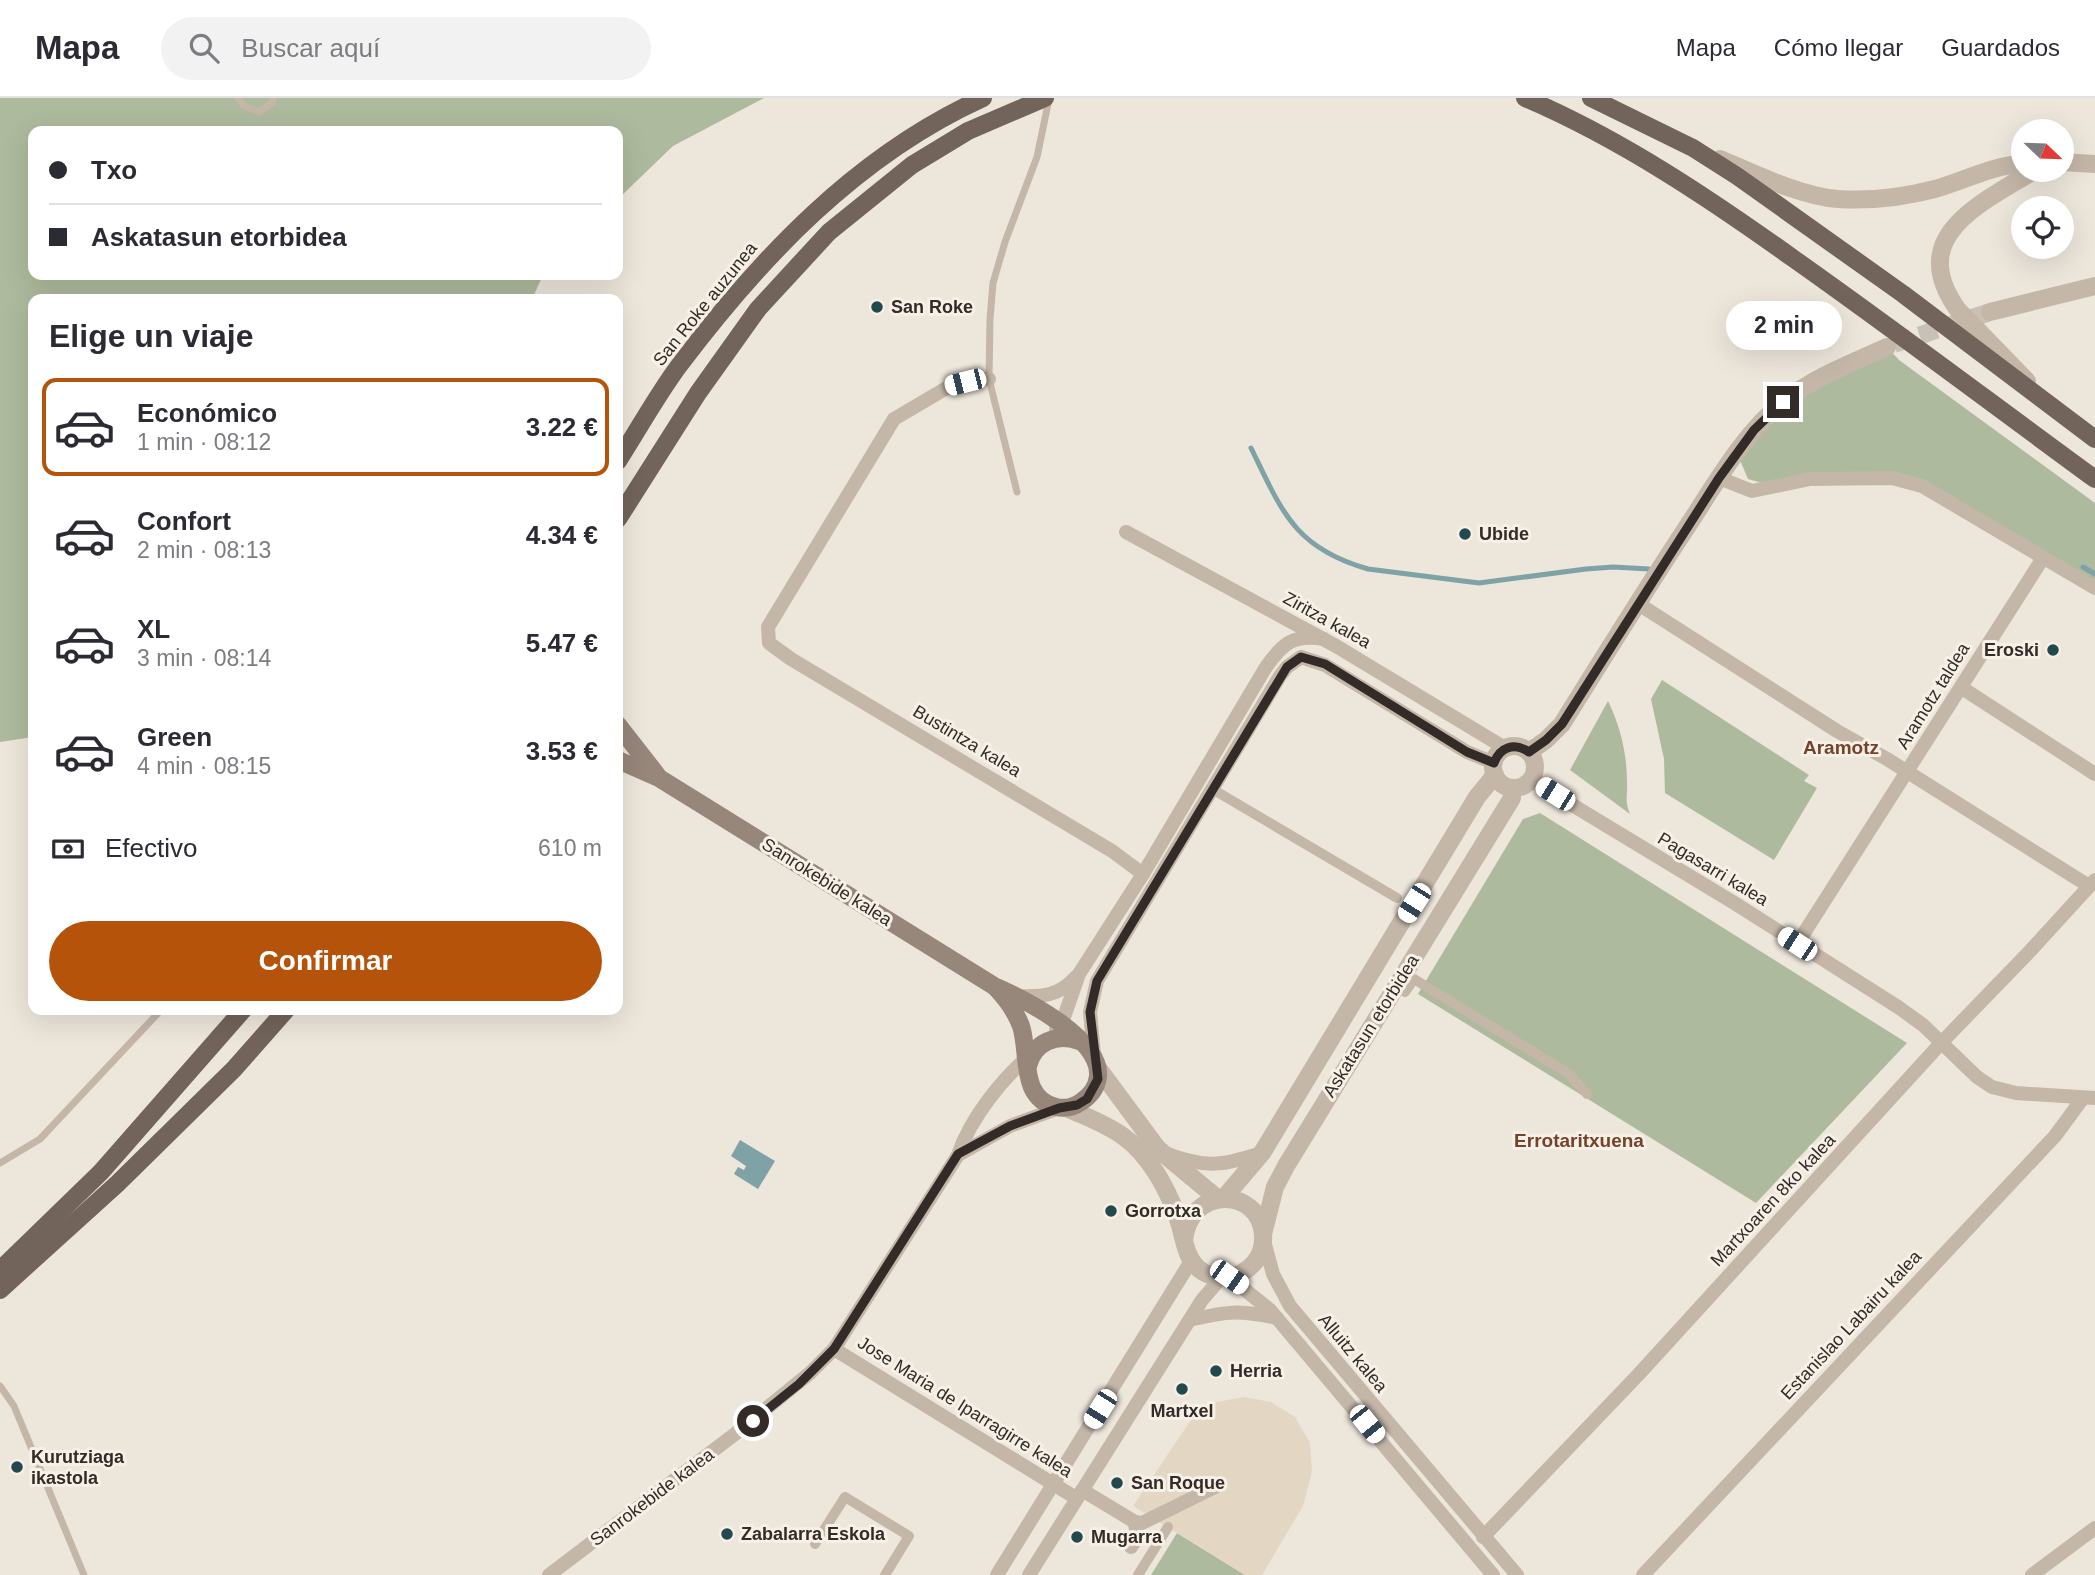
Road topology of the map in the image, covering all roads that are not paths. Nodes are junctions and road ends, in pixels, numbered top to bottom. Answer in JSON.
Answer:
{"nodes":[{"id":1,"x":238,"y":98,"type":"edge"},
{"id":2,"x":273,"y":98,"type":"edge"},
{"id":3,"x":983,"y":98,"type":"edge"},
{"id":4,"x":1047,"y":98,"type":"edge"},
{"id":5,"x":1525,"y":98,"type":"edge"},
{"id":6,"x":1591,"y":98,"type":"edge"},
{"id":7,"x":1693,"y":148,"type":"junction"},
{"id":8,"x":2074,"y":163,"type":"edge"},
{"id":9,"x":2095,"y":164,"type":"edge"},
{"id":10,"x":2011,"y":166,"type":"edge"},
{"id":11,"x":2016,"y":182,"type":"edge"},
{"id":12,"x":2095,"y":286,"type":"edge"},
{"id":13,"x":1990,"y":312,"type":"tunnel mouth"},
{"id":14,"x":1887,"y":347,"type":"tunnel mouth"},
{"id":15,"x":989,"y":379,"type":"junction"},
{"id":16,"x":2052,"y":406,"type":"junction"},
{"id":17,"x":2095,"y":439,"type":"edge"},
{"id":18,"x":623,"y":453,"type":"edge"},
{"id":19,"x":1719,"y":478,"type":"junction"},
{"id":20,"x":2095,"y":479,"type":"edge"},
{"id":21,"x":1017,"y":492,"type":"dead end"},
{"id":22,"x":623,"y":511,"type":"edge"},
{"id":23,"x":1126,"y":532,"type":"dead end"},
{"id":24,"x":2043,"y":558,"type":"junction"},
{"id":25,"x":2095,"y":588,"type":"edge"},
{"id":26,"x":1637,"y":603,"type":"junction"},
{"id":27,"x":1324,"y":639,"type":"junction"},
{"id":28,"x":1962,"y":688,"type":"junction"},
{"id":29,"x":623,"y":731,"type":"edge"},
{"id":30,"x":1505,"y":748,"type":"junction"},
{"id":31,"x":1529,"y":752,"type":"junction"},
{"id":32,"x":623,"y":762,"type":"edge"},
{"id":33,"x":1494,"y":769,"type":"junction"},
{"id":34,"x":1908,"y":772,"type":"junction"},
{"id":35,"x":2095,"y":774,"type":"edge"},
{"id":36,"x":659,"y":778,"type":"junction"},
{"id":37,"x":1531,"y":780,"type":"junction"},
{"id":38,"x":1512,"y":788,"type":"junction"},
{"id":39,"x":1219,"y":793,"type":"dead end"},
{"id":40,"x":1143,"y":874,"type":"junction"},
{"id":41,"x":2092,"y":883,"type":"edge"},
{"id":42,"x":1397,"y":898,"type":"dead end"},
{"id":43,"x":1797,"y":944,"type":"junction"},
{"id":44,"x":1079,"y":974,"type":"junction"},
{"id":45,"x":994,"y":986,"type":"junction"},
{"id":46,"x":1405,"y":992,"type":"dead end"},
{"id":47,"x":1018,"y":996,"type":"junction"},
{"id":48,"x":156,"y":1015,"type":"edge"},
{"id":49,"x":239,"y":1015,"type":"edge"},
{"id":50,"x":282,"y":1015,"type":"edge"},
{"id":51,"x":1062,"y":1023,"type":"junction"},
{"id":52,"x":1079,"y":1041,"type":"junction"},
{"id":53,"x":1942,"y":1042,"type":"junction"},
{"id":54,"x":1033,"y":1055,"type":"junction"},
{"id":55,"x":1096,"y":1062,"type":"junction"},
{"id":56,"x":1587,"y":1094,"type":"dead end"},
{"id":57,"x":2089,"y":1098,"type":"edge"},
{"id":58,"x":1063,"y":1108,"type":"junction"},
{"id":59,"x":1158,"y":1149,"type":"junction"},
{"id":60,"x":1262,"y":1153,"type":"junction"},
{"id":61,"x":958,"y":1154,"type":"junction"},
{"id":62,"x":0,"y":1163,"type":"edge"},
{"id":63,"x":1220,"y":1199,"type":"junction"},
{"id":64,"x":1263,"y":1237,"type":"junction"},
{"id":65,"x":1184,"y":1241,"type":"junction"},
{"id":66,"x":1191,"y":1261,"type":"junction"},
{"id":67,"x":0,"y":1270,"type":"edge"},
{"id":68,"x":1225,"y":1278,"type":"junction"},
{"id":69,"x":0,"y":1290,"type":"edge"},
{"id":70,"x":1277,"y":1318,"type":"junction"},
{"id":71,"x":1190,"y":1320,"type":"junction"},
{"id":72,"x":834,"y":1349,"type":"junction"},
{"id":73,"x":0,"y":1386,"type":"edge"},
{"id":74,"x":1054,"y":1484,"type":"junction"},
{"id":75,"x":1219,"y":1485,"type":"dead end"},
{"id":76,"x":1079,"y":1494,"type":"junction"},
{"id":77,"x":1135,"y":1522,"type":"junction"},
{"id":78,"x":1168,"y":1527,"type":"dead end"},
{"id":79,"x":2095,"y":1528,"type":"edge"},
{"id":80,"x":1483,"y":1537,"type":"junction"},
{"id":81,"x":816,"y":1544,"type":"dead end"},
{"id":82,"x":1131,"y":1547,"type":"dead end"},
{"id":83,"x":84,"y":1575,"type":"edge"},
{"id":84,"x":549,"y":1575,"type":"edge"},
{"id":85,"x":886,"y":1575,"type":"edge"},
{"id":86,"x":997,"y":1575,"type":"edge"},
{"id":87,"x":1029,"y":1575,"type":"edge"},
{"id":88,"x":1138,"y":1575,"type":"edge"},
{"id":89,"x":1493,"y":1575,"type":"edge"},
{"id":90,"x":1517,"y":1575,"type":"edge"},
{"id":91,"x":1643,"y":1575,"type":"edge"},
{"id":92,"x":2032,"y":1575,"type":"edge"}],
"edges":[{"from":1,"to":2,"type":"lane"},
{"from":3,"to":18,"type":"main road","name":"San Roke auzunea"},
{"from":4,"to":15,"type":"lane"},
{"from":4,"to":22,"type":"main road"},
{"from":5,"to":20,"type":"main road"},
{"from":6,"to":7,"type":"main road"},
{"from":7,"to":10,"type":"street"},
{"from":7,"to":16,"type":"main road"},
{"from":8,"to":9,"type":"street"},
{"from":11,"to":16,"type":"street"},
{"from":12,"to":13,"type":"street"},
{"from":14,"to":19,"type":"street"},
{"from":15,"to":21,"type":"lane"},
{"from":15,"to":40,"type":"street","name":"Bustintza kalea"},
{"from":16,"to":17,"type":"main road"},
{"from":19,"to":24,"type":"street"},
{"from":19,"to":26,"type":"street"},
{"from":23,"to":27,"type":"street","name":"Ziritza kalea"},
{"from":24,"to":25,"type":"street"},
{"from":24,"to":28,"type":"street","name":"Aramotz taldea"},
{"from":26,"to":31,"type":"street"},
{"from":26,"to":34,"type":"street","name":"Aramotz taldea"},
{"from":27,"to":30,"type":"street","name":"Ziritza kalea"},
{"from":27,"to":40,"type":"street"},
{"from":28,"to":34,"type":"street","name":"Aramotz taldea"},
{"from":28,"to":35,"type":"street"},
{"from":29,"to":36,"type":"main road"},
{"from":30,"to":31,"type":"street"},
{"from":30,"to":33,"type":"street"},
{"from":31,"to":37,"type":"street"},
{"from":32,"to":36,"type":"main road"},
{"from":33,"to":38,"type":"street"},
{"from":33,"to":55,"type":"street"},
{"from":33,"to":60,"type":"street","name":"Askatasun etorbidea"},
{"from":34,"to":41,"type":"street","name":"Martxoaren 8ko kalea"},
{"from":34,"to":43,"type":"street"},
{"from":36,"to":45,"type":"main road","name":"Sanrokebide kalea"},
{"from":37,"to":38,"type":"street"},
{"from":37,"to":43,"type":"street","name":"Pagasarri kalea"},
{"from":38,"to":64,"type":"street","name":"Askatasun etorbidea"},
{"from":39,"to":42,"type":"street"},
{"from":40,"to":44,"type":"street"},
{"from":41,"to":53,"type":"street","name":"Martxoaren 8ko kalea"},
{"from":43,"to":53,"type":"street","name":"Pagasarri kalea"},
{"from":44,"to":47,"type":"street"},
{"from":44,"to":51,"type":"street"},
{"from":45,"to":47,"type":"main road"},
{"from":45,"to":54,"type":"main road"},
{"from":46,"to":56,"type":"street","name":"Askatasun etorbidea"},
{"from":47,"to":51,"type":"main road"},
{"from":48,"to":62,"type":"lane"},
{"from":49,"to":67,"type":"main road"},
{"from":50,"to":69,"type":"main road"},
{"from":51,"to":52,"type":"main road"},
{"from":51,"to":54,"type":"street","name":"Sanrokebide kalea"},
{"from":52,"to":54,"type":"main road"},
{"from":52,"to":55,"type":"main road"},
{"from":53,"to":57,"type":"street","name":"Pagasarri kalea"},
{"from":53,"to":80,"type":"street","name":"Martxoaren 8ko kalea"},
{"from":54,"to":58,"type":"main road"},
{"from":54,"to":61,"type":"street","name":"Sanrokebide kalea"},
{"from":55,"to":58,"type":"main road"},
{"from":55,"to":59,"type":"street"},
{"from":57,"to":91,"type":"street","name":"Estanislao Labairu kalea"},
{"from":58,"to":61,"type":"street"},
{"from":58,"to":65,"type":"street"},
{"from":59,"to":60,"type":"street"},
{"from":59,"to":63,"type":"street"},
{"from":60,"to":63,"type":"street","name":"Askatasun etorbidea"},
{"from":61,"to":72,"type":"street","name":"Sanrokebide kalea"},
{"from":63,"to":64,"type":"street"},
{"from":63,"to":65,"type":"street"},
{"from":64,"to":68,"type":"street"},
{"from":64,"to":80,"type":"street","name":"Alluitz kalea"},
{"from":65,"to":66,"type":"street"},
{"from":66,"to":68,"type":"street"},
{"from":66,"to":74,"type":"street"},
{"from":68,"to":70,"type":"street","name":"Alluitz kalea"},
{"from":68,"to":71,"type":"street"},
{"from":70,"to":71,"type":"street"},
{"from":70,"to":89,"type":"street","name":"Alluitz kalea"},
{"from":71,"to":76,"type":"street"},
{"from":72,"to":74,"type":"street","name":"Jose Maria de Iparragirre kalea"},
{"from":72,"to":84,"type":"street","name":"Sanrokebide kalea"},
{"from":73,"to":83,"type":"lane"},
{"from":74,"to":76,"type":"street","name":"Jose Maria de Iparragirre kalea"},
{"from":74,"to":86,"type":"street"},
{"from":75,"to":77,"type":"street"},
{"from":76,"to":77,"type":"street","name":"Jose Maria de Iparragirre kalea"},
{"from":76,"to":87,"type":"street"},
{"from":77,"to":82,"type":"street"},
{"from":78,"to":88,"type":"street"},
{"from":79,"to":92,"type":"street"},
{"from":80,"to":90,"type":"street","name":"Alluitz kalea"},
{"from":81,"to":85,"type":"street"}]}
